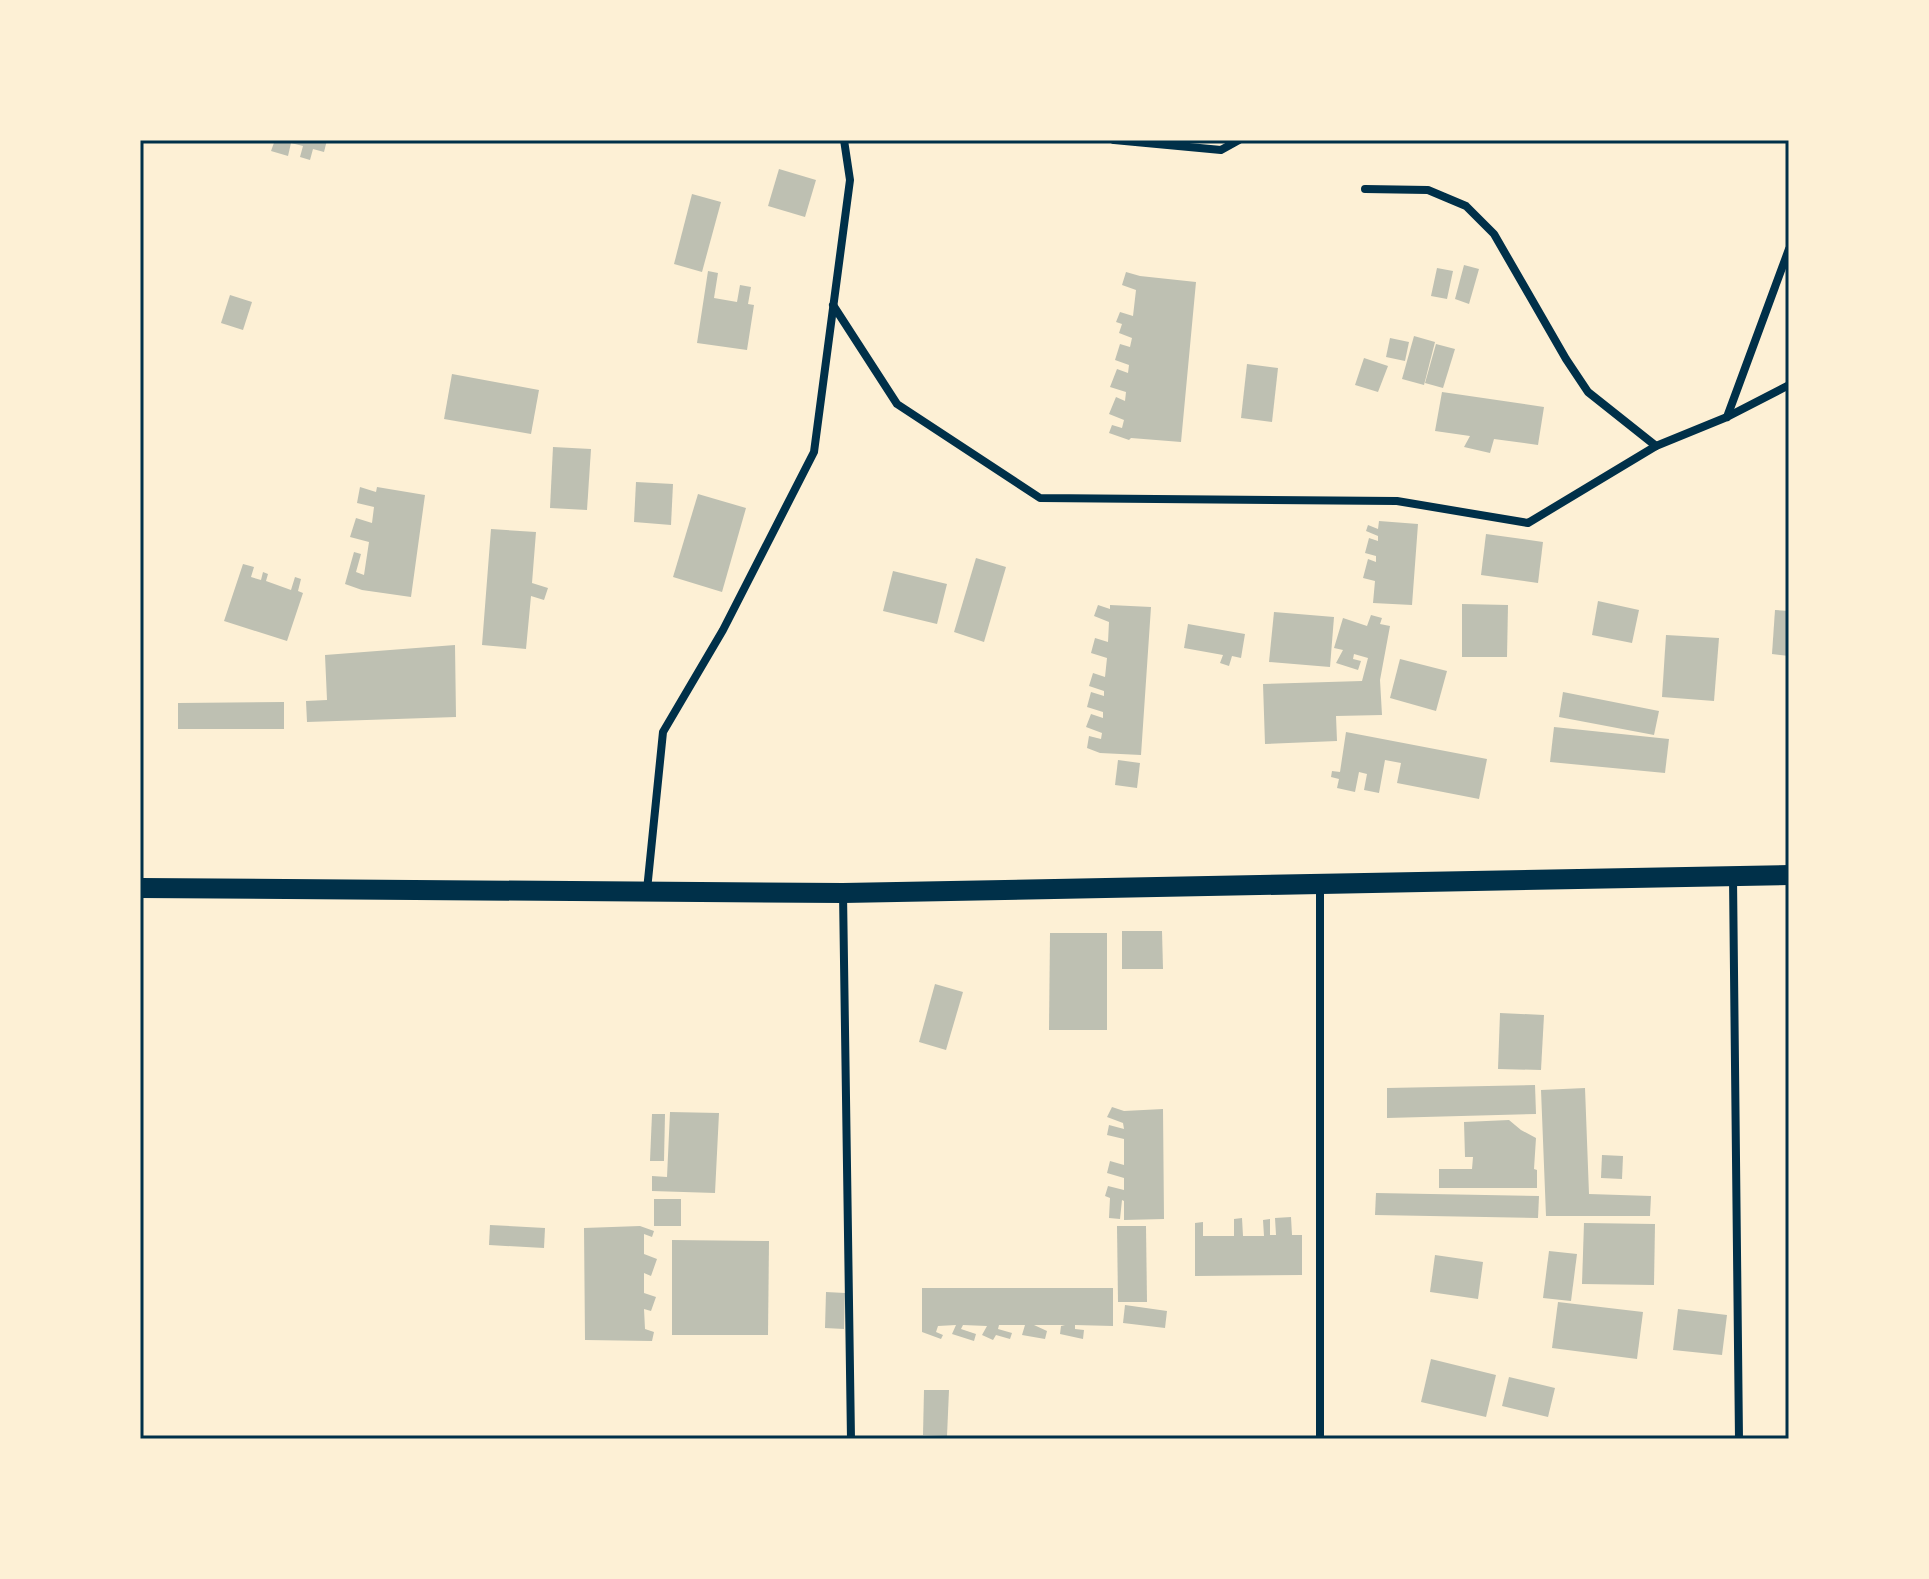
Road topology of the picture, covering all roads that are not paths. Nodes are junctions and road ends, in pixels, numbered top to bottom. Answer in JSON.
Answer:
{"nodes":[{"id":1,"x":844,"y":140,"type":"edge"},
{"id":2,"x":1114,"y":140,"type":"edge"},
{"id":3,"x":1239,"y":140,"type":"edge"},
{"id":4,"x":1365,"y":189,"type":"dead end"},
{"id":5,"x":1789,"y":249,"type":"edge"},
{"id":6,"x":833,"y":305,"type":"junction"},
{"id":7,"x":1789,"y":385,"type":"edge"},
{"id":8,"x":1727,"y":417,"type":"junction"},
{"id":9,"x":1656,"y":446,"type":"junction"},
{"id":10,"x":1789,"y":875,"type":"edge"},
{"id":11,"x":1733,"y":878,"type":"junction"},
{"id":12,"x":1320,"y":884,"type":"junction"},
{"id":13,"x":140,"y":888,"type":"edge"},
{"id":14,"x":647,"y":893,"type":"junction"},
{"id":15,"x":843,"y":893,"type":"junction"},
{"id":16,"x":851,"y":1439,"type":"edge"},
{"id":17,"x":1320,"y":1439,"type":"edge"},
{"id":18,"x":1739,"y":1439,"type":"edge"}],
"edges":[{"from":1,"to":6,"type":"street"},
{"from":2,"to":3,"type":"street"},
{"from":4,"to":9,"type":"street"},
{"from":5,"to":8,"type":"street"},
{"from":6,"to":9,"type":"street"},
{"from":6,"to":14,"type":"street"},
{"from":7,"to":8,"type":"street"},
{"from":8,"to":9,"type":"street"},
{"from":10,"to":11,"type":"main road"},
{"from":11,"to":12,"type":"main road"},
{"from":11,"to":18,"type":"street"},
{"from":12,"to":15,"type":"main road"},
{"from":12,"to":17,"type":"street"},
{"from":13,"to":14,"type":"main road"},
{"from":14,"to":15,"type":"main road"},
{"from":15,"to":16,"type":"street"}]}
